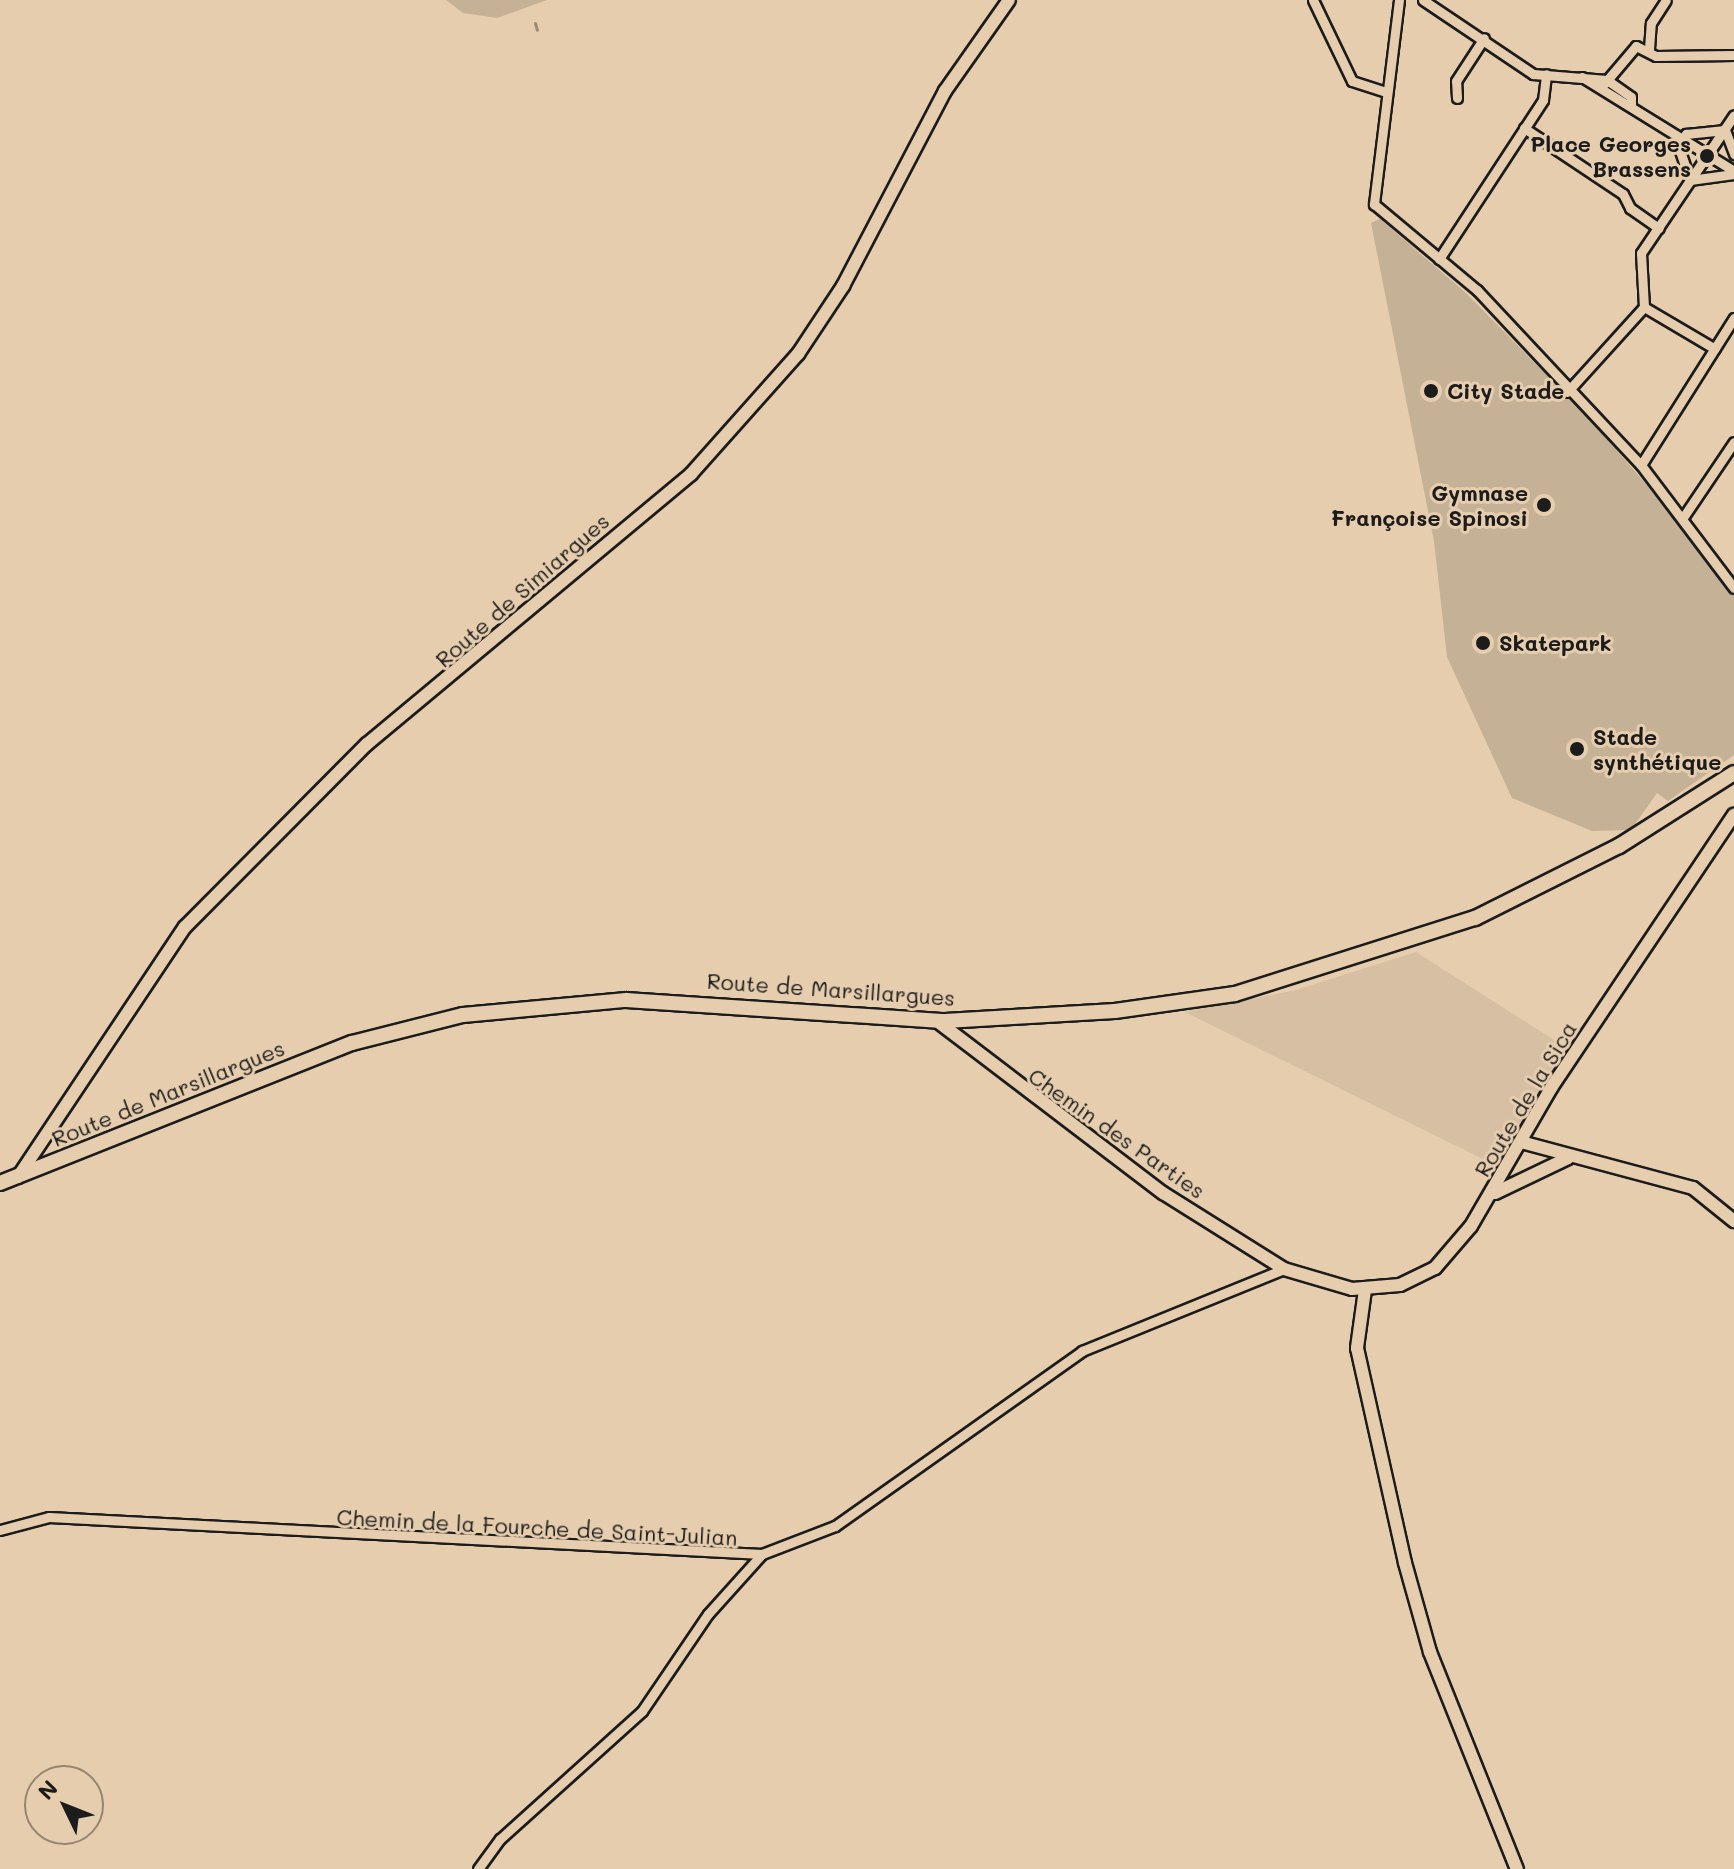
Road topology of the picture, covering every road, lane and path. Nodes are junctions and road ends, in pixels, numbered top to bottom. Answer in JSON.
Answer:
{"nodes":[{"id":1,"x":1009,"y":0,"type":"edge"},
{"id":2,"x":1313,"y":0,"type":"edge"},
{"id":3,"x":1399,"y":0,"type":"edge"},
{"id":4,"x":1423,"y":0,"type":"edge"},
{"id":5,"x":1666,"y":0,"type":"edge"},
{"id":6,"x":1484,"y":38,"type":"junction"},
{"id":7,"x":1649,"y":49,"type":"junction"},
{"id":8,"x":1734,"y":55,"type":"edge"},
{"id":9,"x":1546,"y":74,"type":"junction"},
{"id":10,"x":1582,"y":77,"type":"junction"},
{"id":11,"x":1607,"y":80,"type":"junction"},
{"id":12,"x":1385,"y":92,"type":"junction"},
{"id":13,"x":1598,"y":92,"type":"junction"},
{"id":14,"x":1457,"y":98,"type":"dead end"},
{"id":15,"x":1631,"y":106,"type":"junction"},
{"id":16,"x":1734,"y":115,"type":"edge"},
{"id":17,"x":1524,"y":128,"type":"junction"},
{"id":18,"x":1725,"y":130,"type":"junction"},
{"id":19,"x":1680,"y":140,"type":"junction"},
{"id":20,"x":1708,"y":154,"type":"junction"},
{"id":21,"x":1734,"y":154,"type":"edge"},
{"id":22,"x":1734,"y":172,"type":"edge"},
{"id":23,"x":1690,"y":180,"type":"junction"},
{"id":24,"x":1659,"y":228,"type":"junction"},
{"id":25,"x":1439,"y":259,"type":"junction"},
{"id":26,"x":1644,"y":307,"type":"junction"},
{"id":27,"x":1734,"y":318,"type":"edge"},
{"id":28,"x":1715,"y":349,"type":"junction"},
{"id":29,"x":1567,"y":392,"type":"junction"},
{"id":30,"x":1734,"y":442,"type":"edge"},
{"id":31,"x":1641,"y":465,"type":"junction"},
{"id":32,"x":1684,"y":516,"type":"junction"},
{"id":33,"x":1734,"y":588,"type":"edge"},
{"id":34,"x":1734,"y":773,"type":"edge"},
{"id":35,"x":1734,"y":815,"type":"edge"},
{"id":36,"x":937,"y":1021,"type":"junction"},
{"id":37,"x":1521,"y":1142,"type":"junction"},
{"id":38,"x":1575,"y":1157,"type":"junction"},
{"id":39,"x":18,"y":1177,"type":"junction"},
{"id":40,"x":0,"y":1183,"type":"edge"},
{"id":41,"x":1491,"y":1197,"type":"junction"},
{"id":42,"x":1734,"y":1221,"type":"edge"},
{"id":43,"x":1284,"y":1269,"type":"junction"},
{"id":44,"x":1365,"y":1290,"type":"junction"},
{"id":45,"x":0,"y":1530,"type":"edge"},
{"id":46,"x":762,"y":1554,"type":"junction"},
{"id":47,"x":478,"y":1869,"type":"edge"},
{"id":48,"x":1517,"y":1869,"type":"edge"}],
"edges":[{"from":1,"to":39,"type":"street","name":"Route de Simiargues"},
{"from":2,"to":12,"type":"street"},
{"from":3,"to":12,"type":"street"},
{"from":4,"to":6,"type":"street"},
{"from":5,"to":7,"type":"street"},
{"from":6,"to":9,"type":"street"},
{"from":6,"to":14,"type":"street"},
{"from":7,"to":8,"type":"street"},
{"from":7,"to":11,"type":"street"},
{"from":9,"to":10,"type":"street"},
{"from":9,"to":17,"type":"street"},
{"from":10,"to":11,"type":"street"},
{"from":10,"to":13,"type":"street"},
{"from":11,"to":13,"type":"street"},
{"from":11,"to":15,"type":"street"},
{"from":12,"to":25,"type":"street"},
{"from":13,"to":15,"type":"street"},
{"from":15,"to":19,"type":"street"},
{"from":16,"to":18,"type":"street"},
{"from":17,"to":24,"type":"street"},
{"from":17,"to":25,"type":"street"},
{"from":18,"to":19,"type":"street"},
{"from":18,"to":20,"type":"street"},
{"from":18,"to":21,"type":"street"},
{"from":19,"to":20,"type":"street"},
{"from":19,"to":23,"type":"street"},
{"from":20,"to":22,"type":"street"},
{"from":20,"to":23,"type":"street"},
{"from":22,"to":23,"type":"street"},
{"from":23,"to":24,"type":"street"},
{"from":24,"to":26,"type":"street"},
{"from":25,"to":29,"type":"street"},
{"from":26,"to":28,"type":"street"},
{"from":26,"to":29,"type":"street"},
{"from":27,"to":28,"type":"street"},
{"from":28,"to":31,"type":"street"},
{"from":29,"to":31,"type":"street"},
{"from":30,"to":32,"type":"street"},
{"from":31,"to":32,"type":"street"},
{"from":32,"to":33,"type":"street"},
{"from":34,"to":36,"type":"main road","name":"Route de Marsillargues"},
{"from":35,"to":37,"type":"street","name":"Route de la Sica"},
{"from":36,"to":39,"type":"main road","name":"Route de Marsillargues"},
{"from":36,"to":43,"type":"street","name":"Chemin des Parties"},
{"from":37,"to":38,"type":"street"},
{"from":37,"to":41,"type":"street","name":"Route de la Sica"},
{"from":38,"to":41,"type":"street"},
{"from":38,"to":42,"type":"street"},
{"from":39,"to":40,"type":"main road","name":"Route de Marsillargues"},
{"from":41,"to":44,"type":"street","name":"Route de la Sica"},
{"from":43,"to":44,"type":"street","name":"Route de la Sica"},
{"from":43,"to":46,"type":"street","name":"Chemin de la Fourche de Saint-Julian"},
{"from":44,"to":48,"type":"street"},
{"from":45,"to":46,"type":"street","name":"Chemin de la Fourche de Saint-Julian"},
{"from":46,"to":47,"type":"street"}]}
